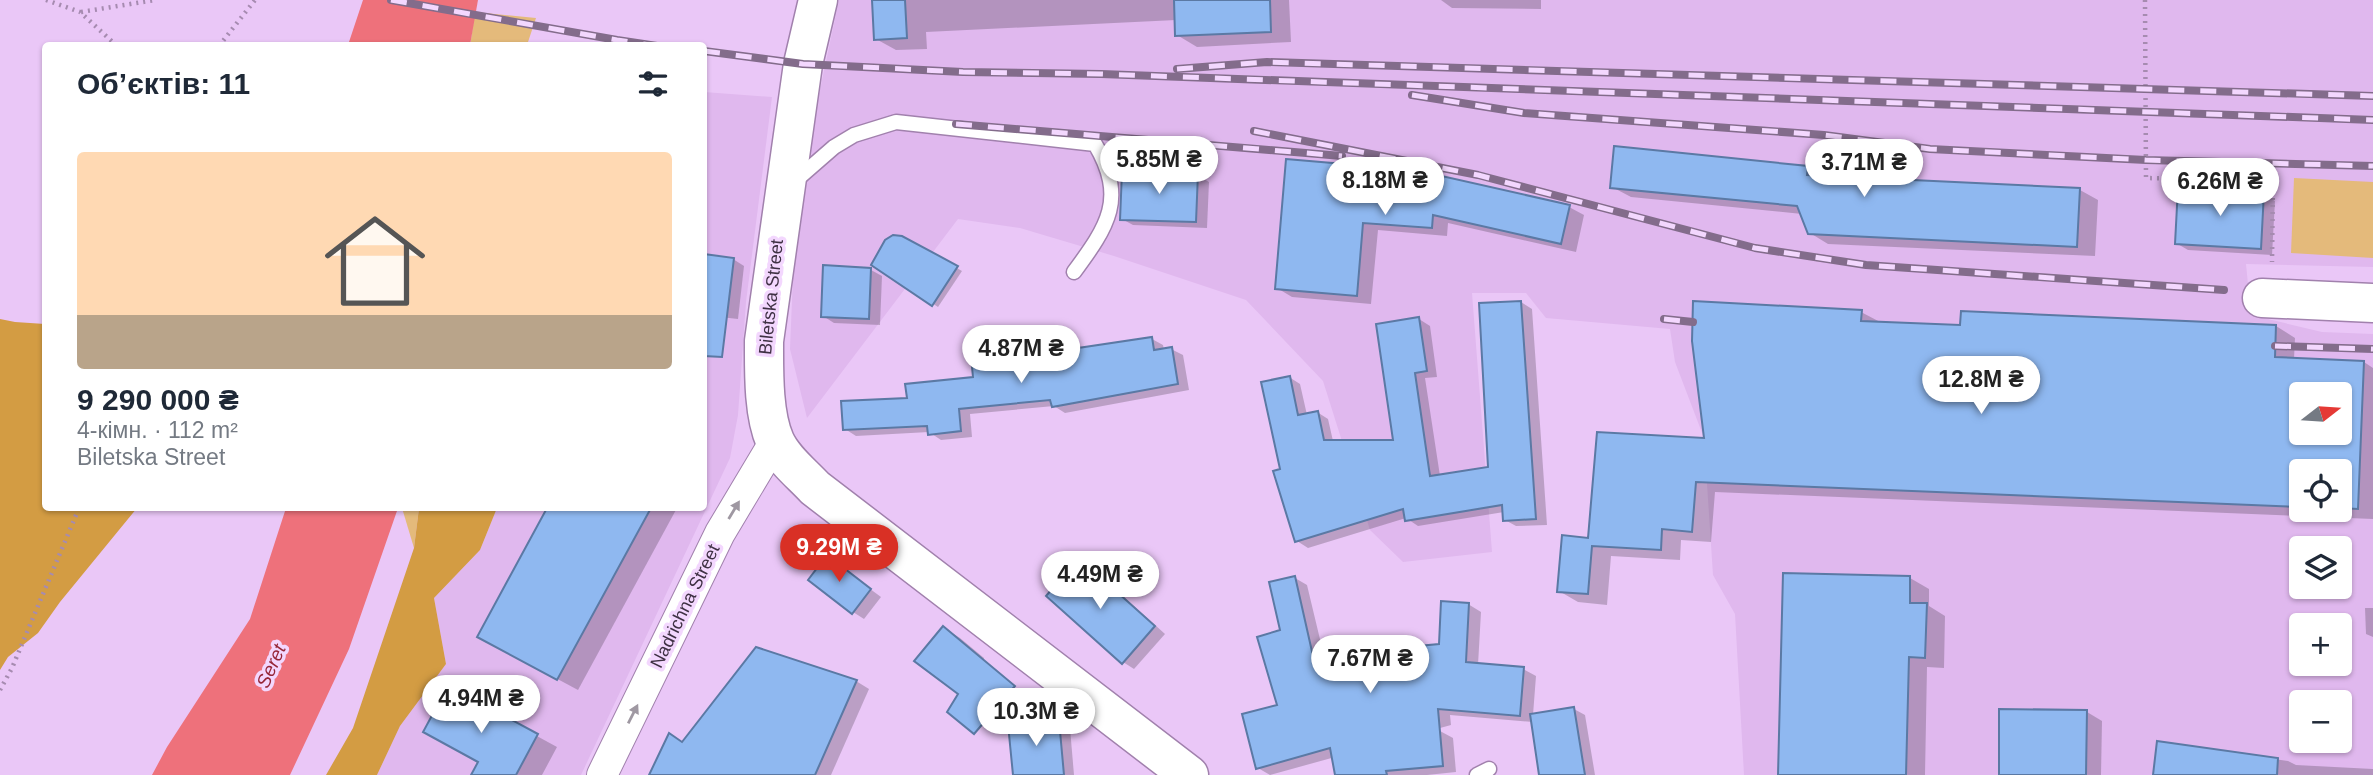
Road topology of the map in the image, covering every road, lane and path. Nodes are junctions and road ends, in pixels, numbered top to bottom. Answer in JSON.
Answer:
{"nodes":[{"id":1,"x":46,"y":0,"type":"edge"},
{"id":2,"x":155,"y":0,"type":"edge"},
{"id":3,"x":255,"y":0,"type":"edge"},
{"id":4,"x":818,"y":0,"type":"edge"},
{"id":5,"x":2144,"y":0,"type":"edge"},
{"id":6,"x":80,"y":12,"type":"junction"},
{"id":7,"x":113,"y":42,"type":"edge"},
{"id":8,"x":222,"y":42,"type":"edge"},
{"id":9,"x":783,"y":191,"type":"junction"},
{"id":10,"x":1074,"y":272,"type":"dead end"},
{"id":11,"x":2267,"y":298,"type":"joint"},
{"id":12,"x":2373,"y":303,"type":"edge"},
{"id":13,"x":775,"y":442,"type":"junction"},
{"id":14,"x":78,"y":511,"type":"edge"},
{"id":15,"x":0,"y":690,"type":"edge"},
{"id":16,"x":602,"y":775,"type":"edge"},
{"id":17,"x":1189,"y":775,"type":"edge"}],
"edges":[{"from":1,"to":6,"type":"path"},
{"from":2,"to":6,"type":"path"},
{"from":3,"to":8,"type":"path"},
{"from":4,"to":9,"type":"street","name":"Biletska Street"},
{"from":5,"to":11,"type":"path"},
{"from":6,"to":7,"type":"path"},
{"from":9,"to":10,"type":"lane"},
{"from":9,"to":13,"type":"street","name":"Biletska Street"},
{"from":11,"to":12,"type":"street"},
{"from":16,"to":13,"type":"street","name":"Nadrichna Street","one_way":true},
{"from":13,"to":17,"type":"street","name":"Biletska Street"},
{"from":14,"to":15,"type":"path"}]}
